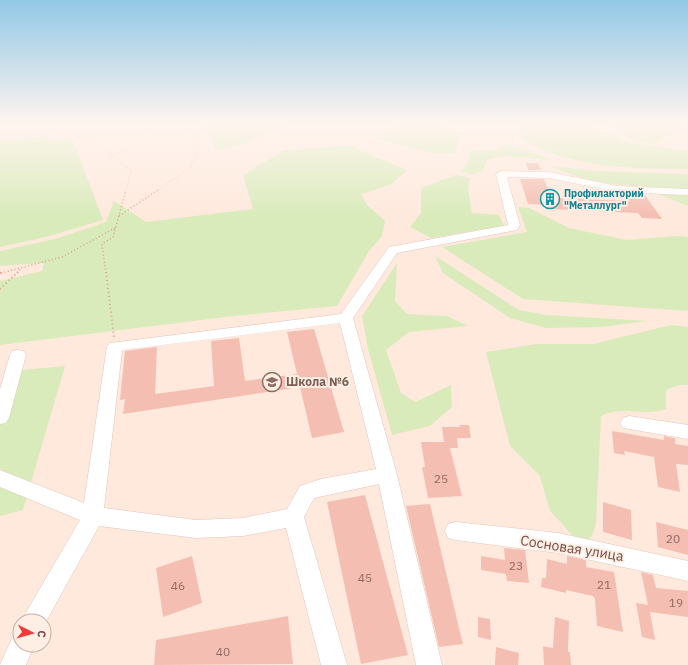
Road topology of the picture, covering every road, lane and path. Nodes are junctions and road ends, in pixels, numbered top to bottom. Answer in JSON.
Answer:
{"nodes":[{"id":1,"x":111,"y":155,"type":"edge"},
{"id":2,"x":196,"y":155,"type":"edge"},
{"id":3,"x":688,"y":192,"type":"edge"},
{"id":4,"x":119,"y":216,"type":"junction"},
{"id":5,"x":115,"y":228,"type":"junction"},
{"id":6,"x":22,"y":268,"type":"junction"},
{"id":7,"x":0,"y":273,"type":"edge"},
{"id":8,"x":0,"y":289,"type":"edge"},
{"id":9,"x":346,"y":318,"type":"junction"},
{"id":10,"x":115,"y":346,"type":"junction"},
{"id":11,"x":18,"y":355,"type":"dead end"},
{"id":12,"x":0,"y":418,"type":"edge"},
{"id":13,"x":629,"y":423,"type":"dead end"},
{"id":14,"x":688,"y":432,"type":"edge"},
{"id":15,"x":387,"y":475,"type":"junction"},
{"id":16,"x":0,"y":478,"type":"edge"},
{"id":17,"x":93,"y":516,"type":"junction"},
{"id":18,"x":294,"y":517,"type":"junction"},
{"id":19,"x":456,"y":531,"type":"dead end"},
{"id":20,"x":688,"y":570,"type":"edge"},
{"id":21,"x":38,"y":613,"type":"edge"},
{"id":22,"x":19,"y":653,"type":"edge"},
{"id":23,"x":14,"y":665,"type":"edge"},
{"id":24,"x":334,"y":665,"type":"edge"},
{"id":25,"x":429,"y":665,"type":"edge"}],
"edges":[{"from":1,"to":4,"type":"path"},
{"from":2,"to":4,"type":"path"},
{"from":3,"to":9,"type":"street"},
{"from":4,"to":5,"type":"path"},
{"from":5,"to":6,"type":"path"},
{"from":5,"to":10,"type":"path"},
{"from":6,"to":7,"type":"path"},
{"from":6,"to":8,"type":"path"},
{"from":9,"to":10,"type":"street"},
{"from":9,"to":15,"type":"street"},
{"from":10,"to":17,"type":"street"},
{"from":11,"to":12,"type":"street"},
{"from":13,"to":14,"type":"street"},
{"from":15,"to":18,"type":"street"},
{"from":15,"to":25,"type":"street"},
{"from":16,"to":17,"type":"street"},
{"from":17,"to":18,"type":"street"},
{"from":17,"to":21,"type":"street"},
{"from":18,"to":24,"type":"street"},
{"from":19,"to":20,"type":"street","name":"Сосновая улица"},
{"from":22,"to":23,"type":"street"}]}
